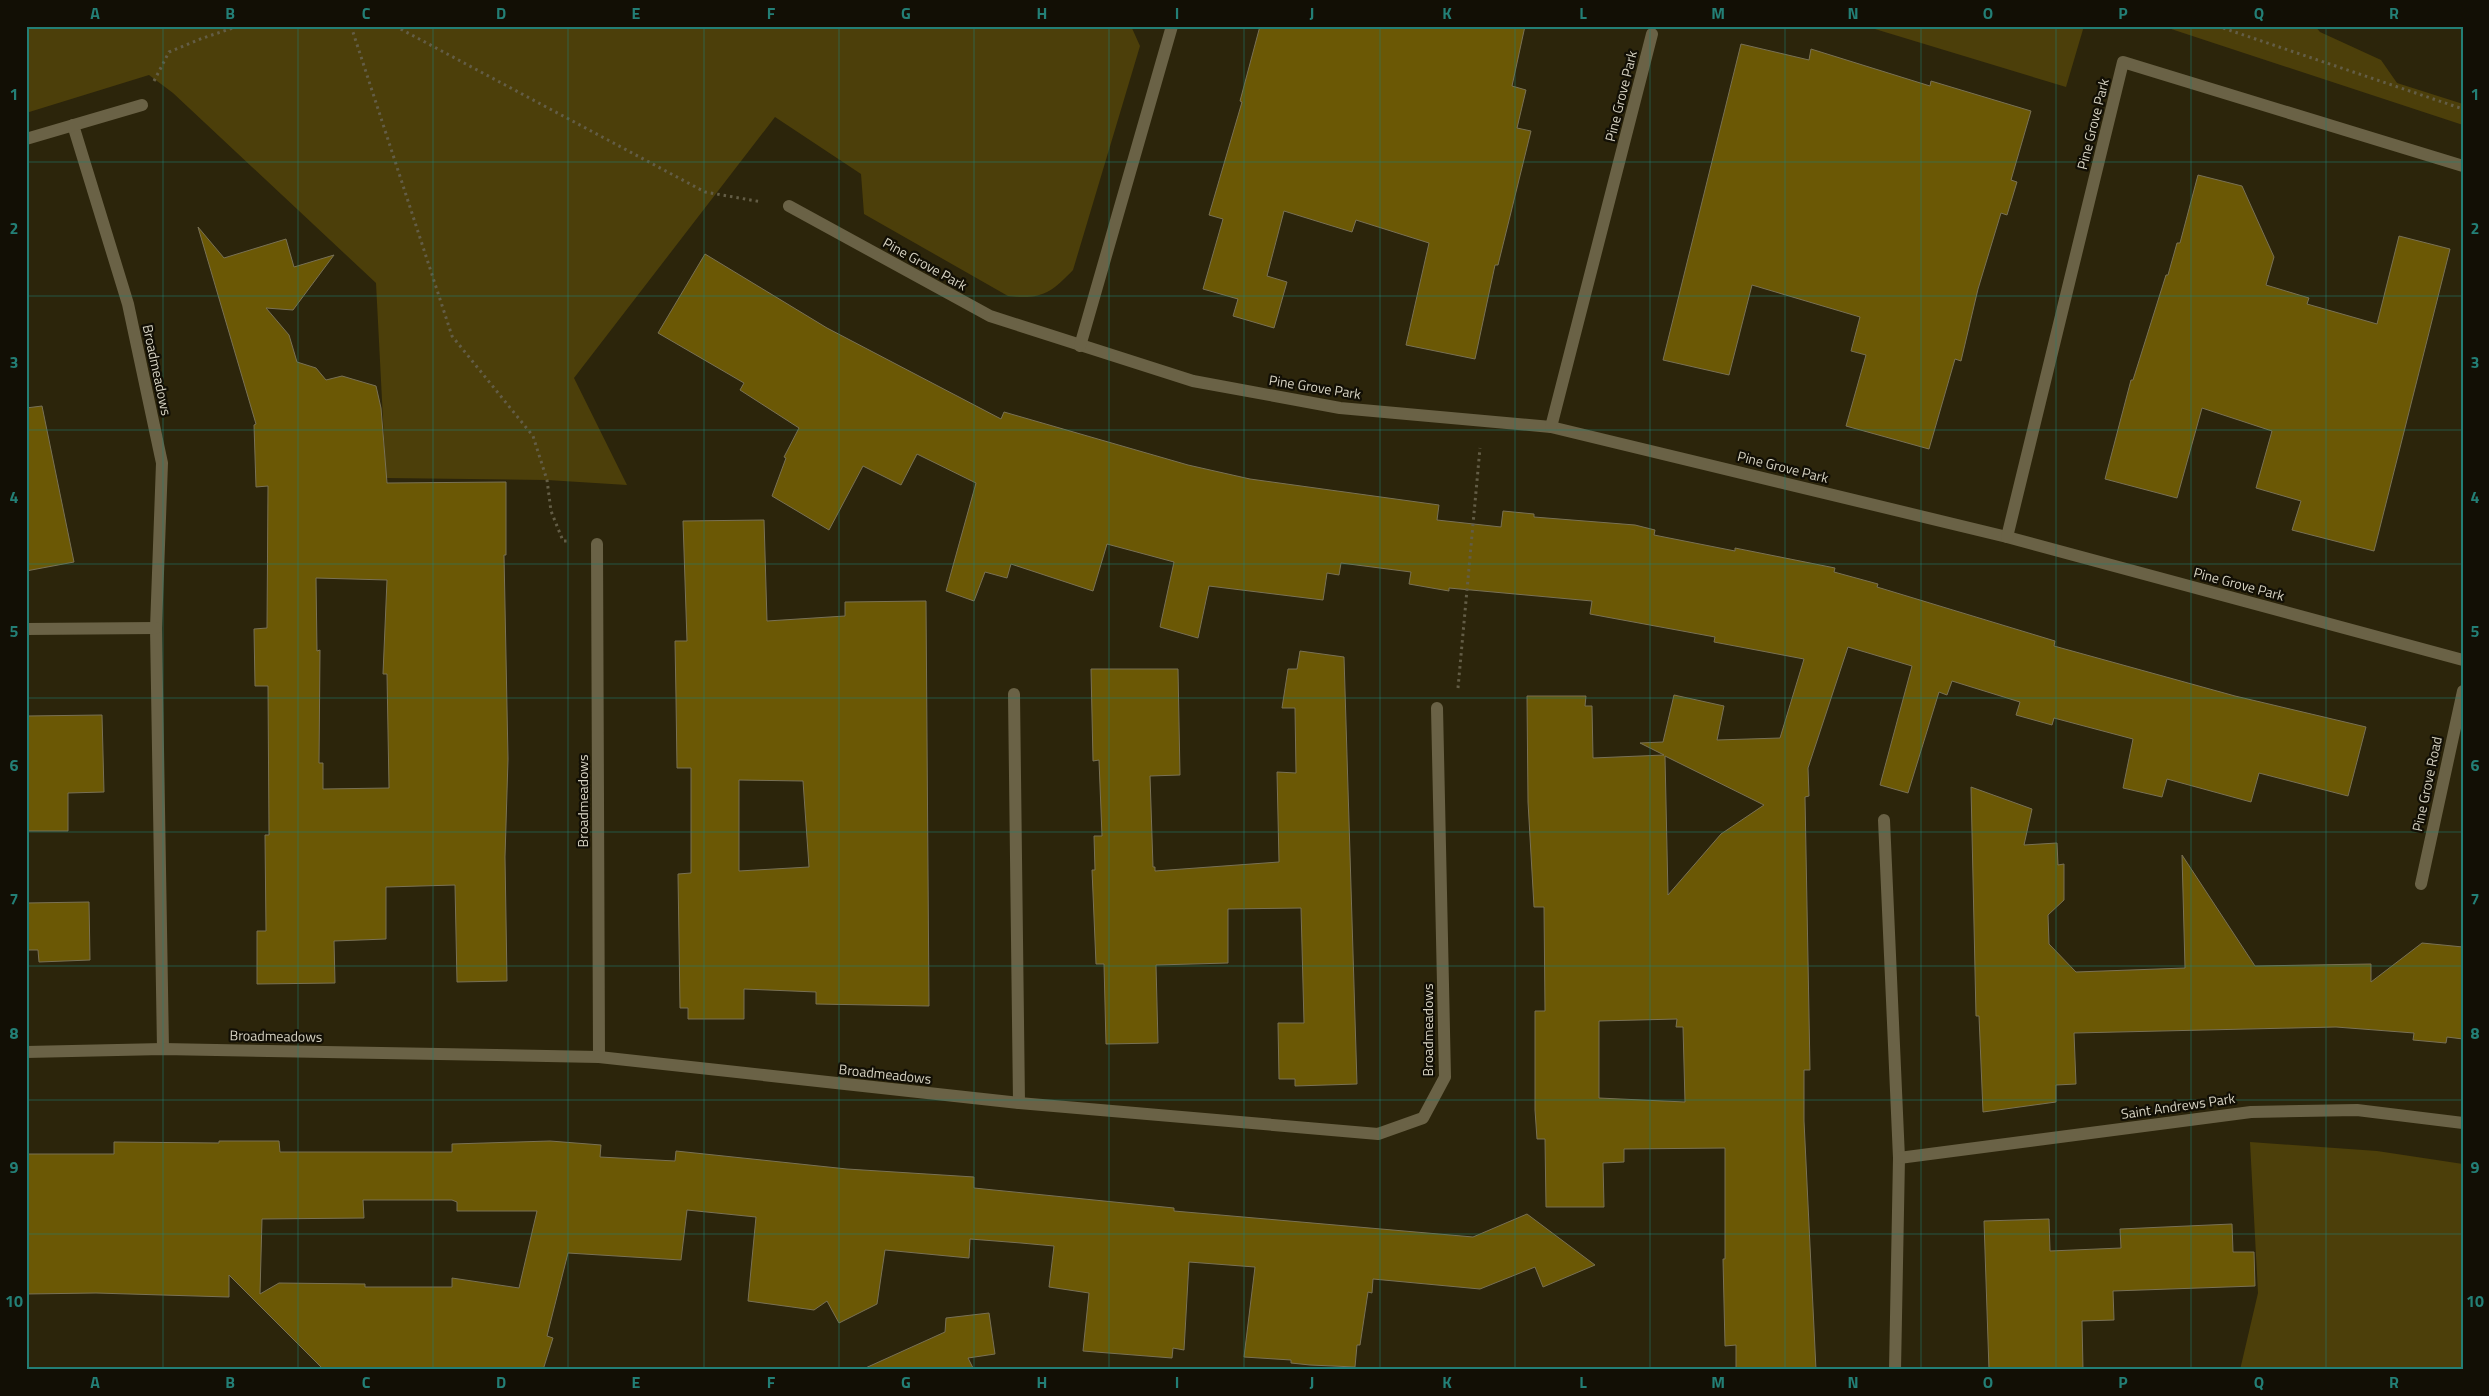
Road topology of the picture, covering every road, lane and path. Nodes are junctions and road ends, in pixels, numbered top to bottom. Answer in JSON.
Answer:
{"nodes":[{"id":1,"x":239,"y":26,"type":"edge"},
{"id":2,"x":351,"y":26,"type":"edge"},
{"id":3,"x":395,"y":26,"type":"edge"},
{"id":4,"x":1172,"y":26,"type":"edge"},
{"id":5,"x":2217,"y":26,"type":"edge"},
{"id":6,"x":1652,"y":34,"type":"dead end"},
{"id":7,"x":142,"y":105,"type":"joint"},
{"id":8,"x":2463,"y":109,"type":"edge"},
{"id":9,"x":74,"y":125,"type":"junction"},
{"id":10,"x":26,"y":139,"type":"edge"},
{"id":11,"x":2463,"y":166,"type":"edge"},
{"id":12,"x":789,"y":206,"type":"joint"},
{"id":13,"x":1080,"y":346,"type":"junction"},
{"id":14,"x":1483,"y":420,"type":"junction"},
{"id":15,"x":1551,"y":426,"type":"junction"},
{"id":16,"x":2007,"y":537,"type":"junction"},
{"id":17,"x":597,"y":544,"type":"joint"},
{"id":18,"x":156,"y":628,"type":"junction"},
{"id":19,"x":26,"y":629,"type":"edge"},
{"id":20,"x":2463,"y":660,"type":"edge"},
{"id":21,"x":2463,"y":690,"type":"edge"},
{"id":22,"x":1014,"y":694,"type":"dead end"},
{"id":23,"x":1436,"y":708,"type":"joint"},
{"id":24,"x":1884,"y":820,"type":"dead end"},
{"id":25,"x":2421,"y":884,"type":"dead end"},
{"id":26,"x":163,"y":1049,"type":"junction"},
{"id":27,"x":26,"y":1052,"type":"edge"},
{"id":28,"x":599,"y":1057,"type":"junction"},
{"id":29,"x":1019,"y":1103,"type":"junction"},
{"id":30,"x":2463,"y":1123,"type":"edge"},
{"id":31,"x":1899,"y":1158,"type":"junction"},
{"id":32,"x":1895,"y":1370,"type":"edge"}],
"edges":[{"from":1,"to":7,"type":"path"},
{"from":2,"to":17,"type":"path"},
{"from":3,"to":12,"type":"path"},
{"from":4,"to":13,"type":"street"},
{"from":5,"to":8,"type":"path"},
{"from":6,"to":15,"type":"street","name":"Pine Grove Park"},
{"from":7,"to":9,"type":"street"},
{"from":9,"to":10,"type":"street"},
{"from":9,"to":18,"type":"street","name":"Broadmeadows"},
{"from":11,"to":16,"type":"street","name":"Pine Grove Park"},
{"from":12,"to":13,"type":"street","name":"Pine Grove Park"},
{"from":13,"to":14,"type":"street","name":"Pine Grove Park"},
{"from":14,"to":15,"type":"street","name":"Pine Grove Park"},
{"from":14,"to":23,"type":"path"},
{"from":15,"to":16,"type":"street","name":"Pine Grove Park"},
{"from":16,"to":20,"type":"street","name":"Pine Grove Park"},
{"from":17,"to":28,"type":"street","name":"Broadmeadows"},
{"from":18,"to":19,"type":"street"},
{"from":18,"to":26,"type":"street","name":"Broadmeadows"},
{"from":21,"to":25,"type":"street","name":"Pine Grove Road"},
{"from":22,"to":29,"type":"street"},
{"from":23,"to":29,"type":"street","name":"Broadmeadows"},
{"from":24,"to":31,"type":"street"},
{"from":26,"to":27,"type":"street","name":"Broadmeadows"},
{"from":26,"to":28,"type":"street","name":"Broadmeadows"},
{"from":28,"to":29,"type":"street","name":"Broadmeadows"},
{"from":30,"to":31,"type":"street","name":"Saint Andrews Park"},
{"from":31,"to":32,"type":"street"}]}
